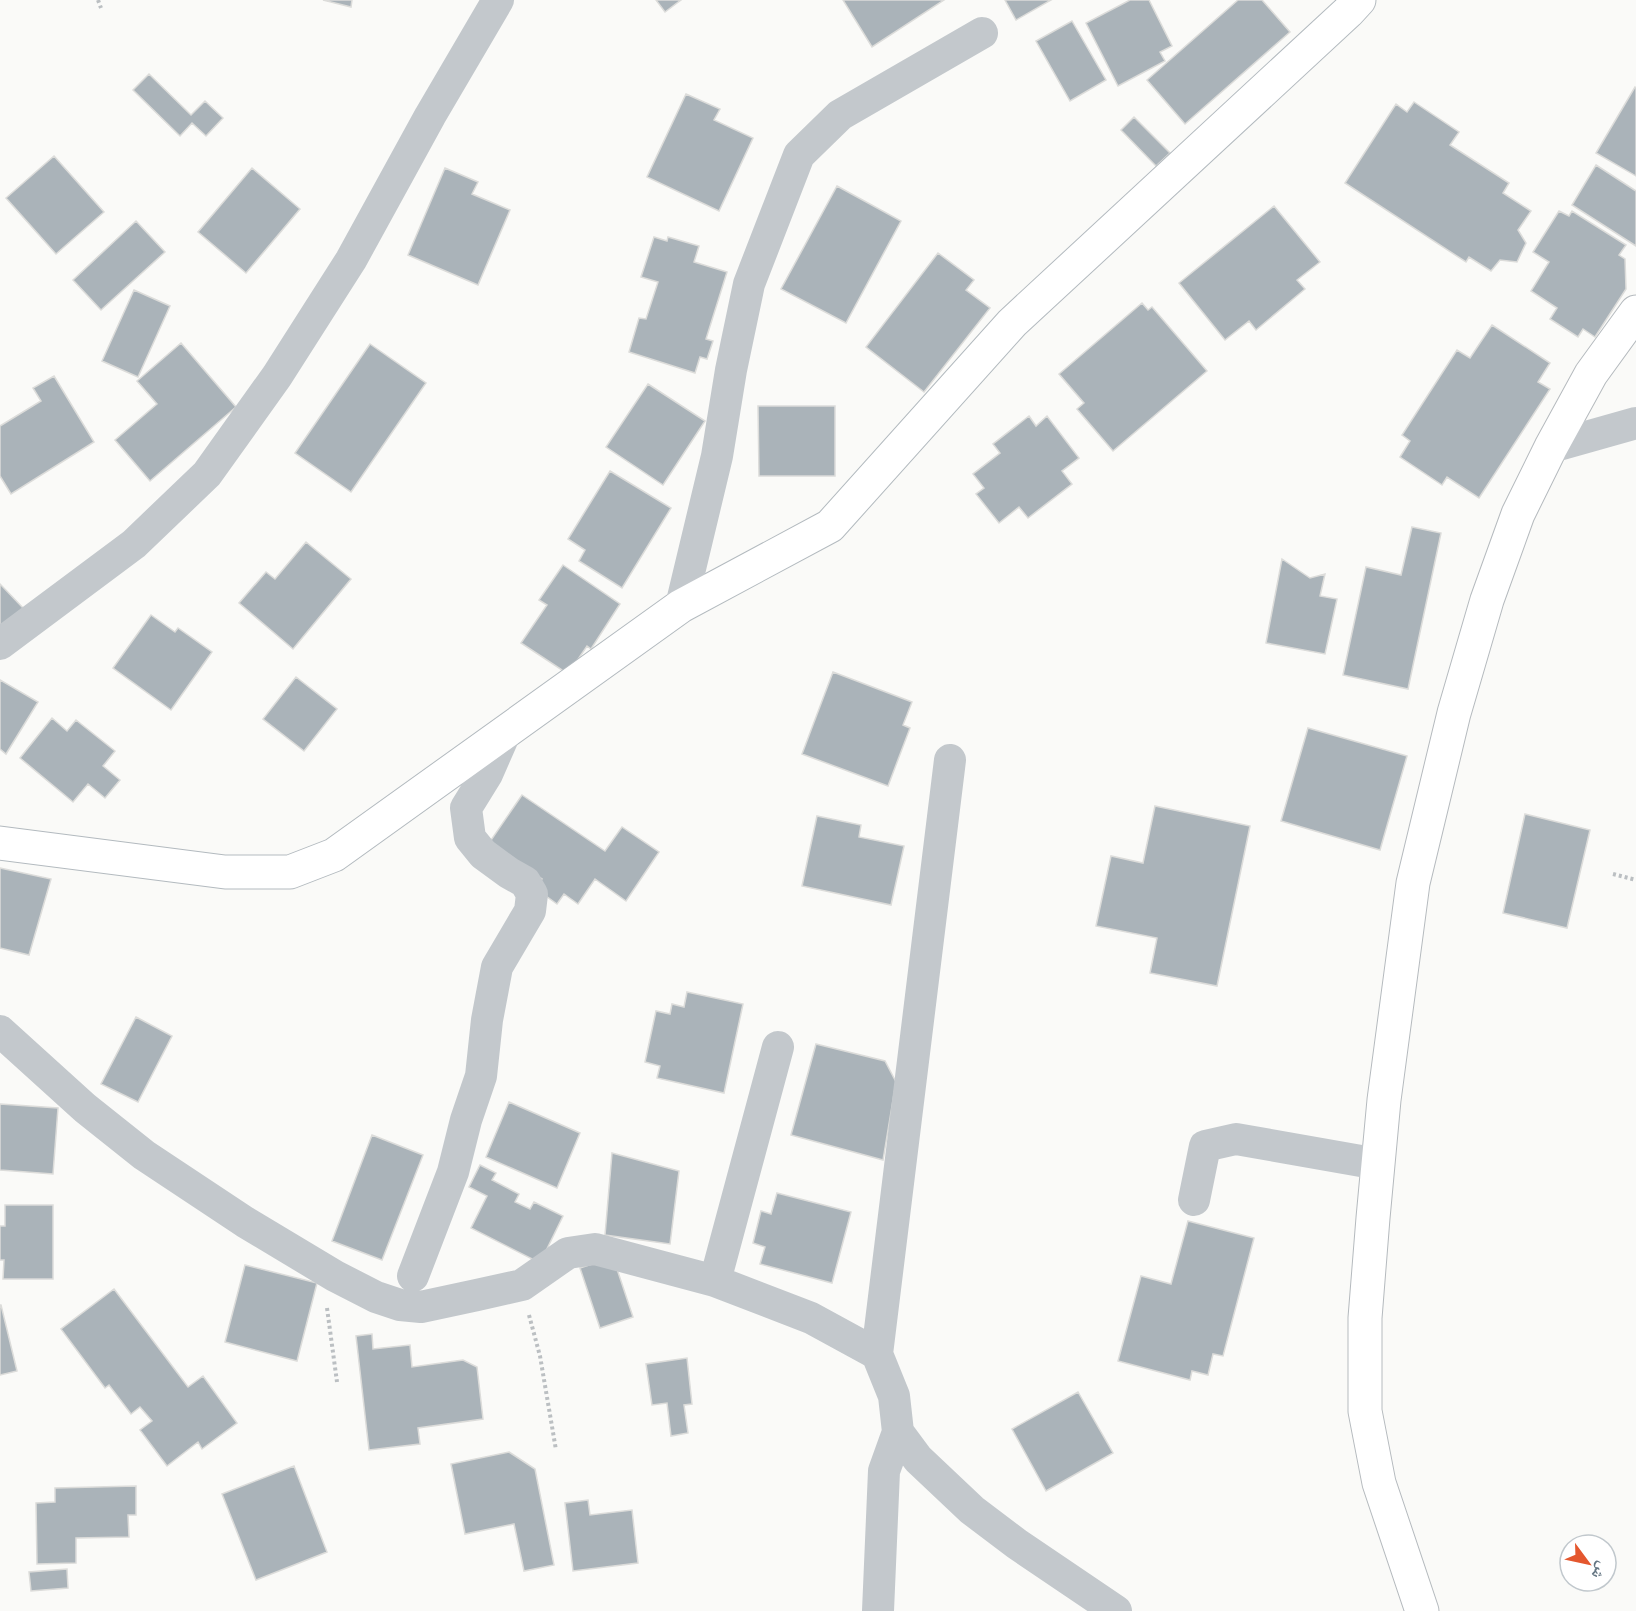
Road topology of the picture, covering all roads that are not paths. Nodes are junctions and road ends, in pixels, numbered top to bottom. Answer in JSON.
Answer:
{"nodes":[{"id":1,"x":498,"y":0,"type":"edge"},
{"id":2,"x":1359,"y":0,"type":"edge"},
{"id":3,"x":982,"y":33,"type":"dead end"},
{"id":4,"x":1636,"y":312,"type":"edge"},
{"id":5,"x":1636,"y":423,"type":"edge"},
{"id":6,"x":1551,"y":447,"type":"junction"},
{"id":7,"x":681,"y":606,"type":"junction"},
{"id":8,"x":0,"y":644,"type":"edge"},
{"id":9,"x":505,"y":733,"type":"junction"},
{"id":10,"x":950,"y":760,"type":"dead end"},
{"id":11,"x":0,"y":843,"type":"edge"},
{"id":12,"x":0,"y":1030,"type":"edge"},
{"id":13,"x":778,"y":1047,"type":"dead end"},
{"id":14,"x":1378,"y":1164,"type":"junction"},
{"id":15,"x":1194,"y":1200,"type":"dead end"},
{"id":16,"x":413,"y":1276,"type":"dead end"},
{"id":17,"x":715,"y":1281,"type":"junction"},
{"id":18,"x":877,"y":1354,"type":"junction"},
{"id":19,"x":898,"y":1432,"type":"junction"},
{"id":20,"x":878,"y":1611,"type":"edge"},
{"id":21,"x":1116,"y":1611,"type":"edge"},
{"id":22,"x":1422,"y":1611,"type":"edge"}],
"edges":[{"from":1,"to":8,"type":"street"},
{"from":2,"to":7,"type":"street"},
{"from":3,"to":7,"type":"street"},
{"from":4,"to":6,"type":"street"},
{"from":5,"to":6,"type":"street"},
{"from":6,"to":14,"type":"street"},
{"from":7,"to":9,"type":"street"},
{"from":9,"to":11,"type":"street"},
{"from":9,"to":16,"type":"street"},
{"from":10,"to":18,"type":"street"},
{"from":12,"to":17,"type":"street"},
{"from":13,"to":17,"type":"street"},
{"from":14,"to":15,"type":"street"},
{"from":14,"to":22,"type":"street"},
{"from":17,"to":18,"type":"street"},
{"from":18,"to":19,"type":"street"},
{"from":19,"to":20,"type":"street"},
{"from":19,"to":21,"type":"street"}]}
